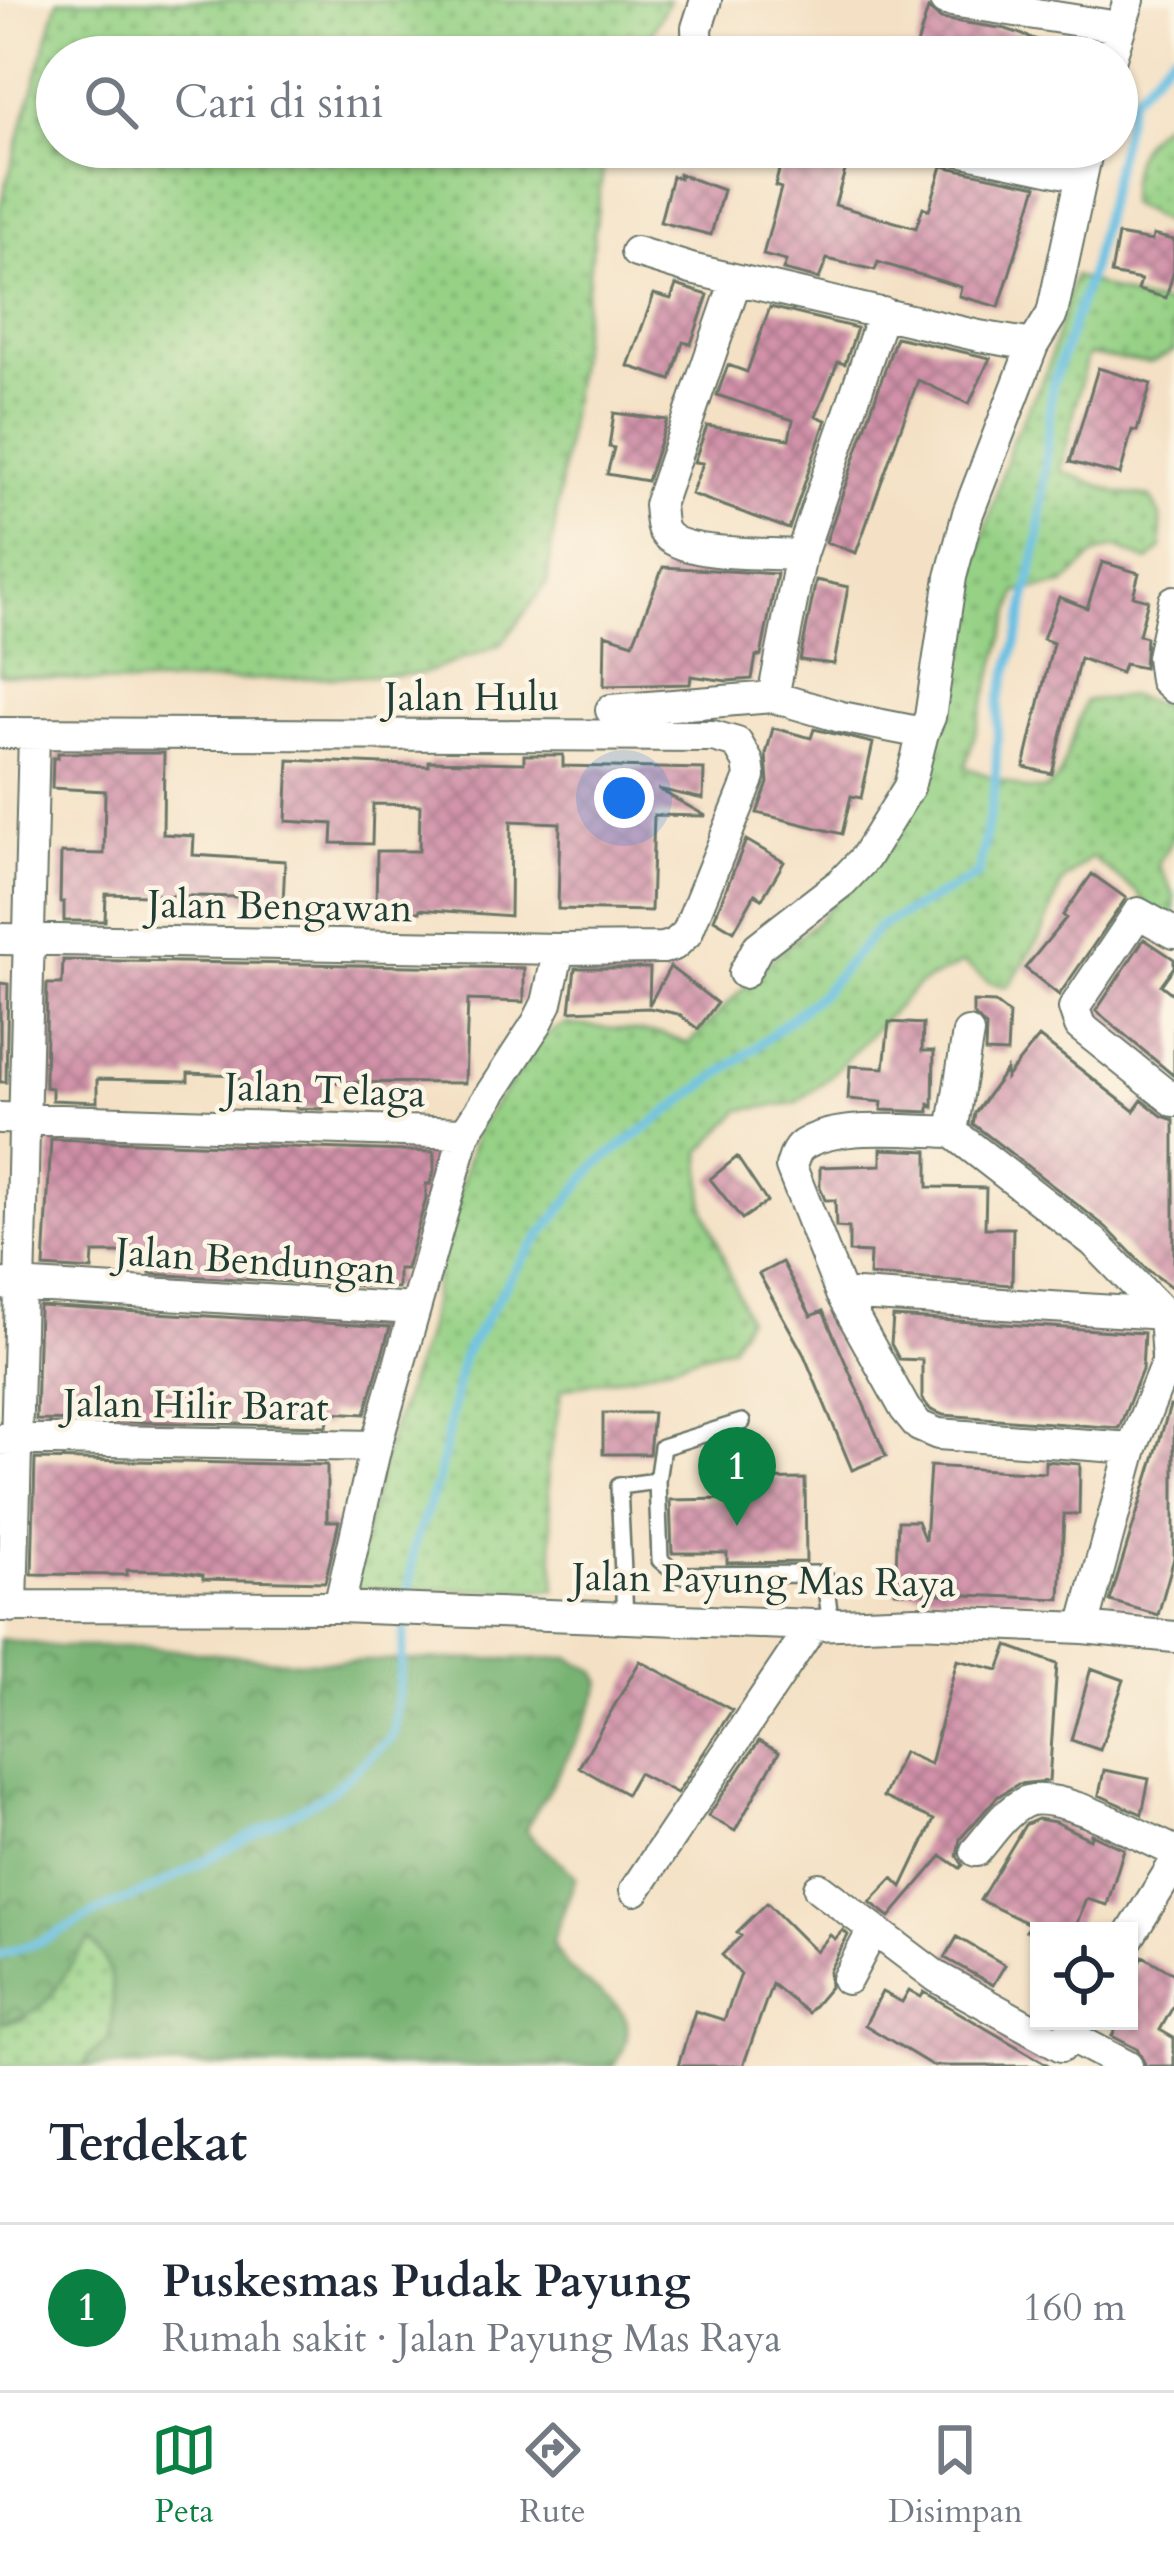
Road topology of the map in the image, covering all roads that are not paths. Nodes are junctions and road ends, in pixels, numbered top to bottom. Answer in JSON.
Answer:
{"nodes":[{"id":1,"x":706,"y":0,"type":"edge"},
{"id":2,"x":945,"y":0,"type":"edge"},
{"id":3,"x":1120,"y":28,"type":"edge"},
{"id":4,"x":697,"y":36,"type":"edge"},
{"id":5,"x":1084,"y":168,"type":"edge"},
{"id":6,"x":636,"y":252,"type":"dead end"},
{"id":7,"x":736,"y":280,"type":"junction"},
{"id":8,"x":883,"y":313,"type":"junction"},
{"id":9,"x":1033,"y":345,"type":"junction"},
{"id":10,"x":801,"y":555,"type":"junction"},
{"id":11,"x":1174,"y":601,"type":"edge"},
{"id":12,"x":1174,"y":688,"type":"edge"},
{"id":13,"x":773,"y":697,"type":"junction"},
{"id":14,"x":611,"y":710,"type":"dead end"},
{"id":15,"x":0,"y":733,"type":"edge"},
{"id":16,"x":923,"y":733,"type":"junction"},
{"id":17,"x":34,"y":734,"type":"junction"},
{"id":18,"x":687,"y":933,"type":"joint"},
{"id":19,"x":1174,"y":934,"type":"edge"},
{"id":20,"x":15,"y":940,"type":"edge"},
{"id":21,"x":560,"y":949,"type":"junction"},
{"id":22,"x":745,"y":973,"type":"dead end"},
{"id":23,"x":968,"y":1033,"type":"dead end"},
{"id":24,"x":1174,"y":1102,"type":"edge"},
{"id":25,"x":12,"y":1119,"type":"edge"},
{"id":26,"x":952,"y":1132,"type":"junction"},
{"id":27,"x":465,"y":1133,"type":"junction"},
{"id":28,"x":11,"y":1284,"type":"edge"},
{"id":29,"x":841,"y":1294,"type":"junction"},
{"id":30,"x":415,"y":1309,"type":"junction"},
{"id":31,"x":1164,"y":1314,"type":"junction"},
{"id":32,"x":742,"y":1422,"type":"dead end"},
{"id":33,"x":8,"y":1440,"type":"edge"},
{"id":34,"x":376,"y":1446,"type":"junction"},
{"id":35,"x":1132,"y":1448,"type":"junction"},
{"id":36,"x":657,"y":1481,"type":"junction"},
{"id":37,"x":6,"y":1606,"type":"edge"},
{"id":38,"x":346,"y":1607,"type":"junction"},
{"id":39,"x":625,"y":1617,"type":"junction"},
{"id":40,"x":822,"y":1625,"type":"junction"},
{"id":41,"x":1083,"y":1628,"type":"junction"},
{"id":42,"x":1174,"y":1637,"type":"edge"},
{"id":43,"x":976,"y":1851,"type":"dead end"},
{"id":44,"x":1174,"y":1851,"type":"edge"},
{"id":45,"x":1174,"y":1864,"type":"edge"},
{"id":46,"x":819,"y":1888,"type":"dead end"},
{"id":47,"x":635,"y":1890,"type":"dead end"},
{"id":48,"x":1138,"y":1922,"type":"edge"},
{"id":49,"x":873,"y":1930,"type":"junction"},
{"id":50,"x":847,"y":1979,"type":"dead end"},
{"id":51,"x":1064,"y":2042,"type":"edge"},
{"id":52,"x":1127,"y":2066,"type":"edge"}],
"edges":[{"from":1,"to":4,"type":"street"},
{"from":2,"to":3,"type":"street"},
{"from":5,"to":9,"type":"street"},
{"from":6,"to":7,"type":"street"},
{"from":7,"to":8,"type":"street"},
{"from":7,"to":10,"type":"street"},
{"from":8,"to":9,"type":"street"},
{"from":8,"to":10,"type":"street"},
{"from":9,"to":16,"type":"street"},
{"from":10,"to":13,"type":"street"},
{"from":11,"to":12,"type":"street"},
{"from":13,"to":14,"type":"street"},
{"from":13,"to":16,"type":"street"},
{"from":15,"to":17,"type":"street","name":"Jalan Hulu"},
{"from":16,"to":22,"type":"street"},
{"from":17,"to":18,"type":"street","name":"Jalan Hulu"},
{"from":17,"to":20,"type":"street"},
{"from":18,"to":21,"type":"street","name":"Jalan Bengawan"},
{"from":19,"to":24,"type":"street"},
{"from":20,"to":21,"type":"street","name":"Jalan Bengawan"},
{"from":20,"to":25,"type":"street"},
{"from":21,"to":27,"type":"street"},
{"from":23,"to":26,"type":"street"},
{"from":25,"to":27,"type":"street","name":"Jalan Telaga"},
{"from":25,"to":28,"type":"street"},
{"from":26,"to":29,"type":"street"},
{"from":26,"to":31,"type":"street"},
{"from":27,"to":30,"type":"street","name":"Jalan Telaga"},
{"from":28,"to":30,"type":"street","name":"Jalan Bendungan"},
{"from":28,"to":33,"type":"street"},
{"from":29,"to":31,"type":"street"},
{"from":29,"to":35,"type":"street"},
{"from":30,"to":34,"type":"street","name":"Jalan Bendungan"},
{"from":31,"to":35,"type":"street"},
{"from":32,"to":36,"type":"lane"},
{"from":33,"to":34,"type":"street","name":"Jalan Hilir Barat"},
{"from":33,"to":37,"type":"street"},
{"from":34,"to":38,"type":"street","name":"Jalan Bendungan"},
{"from":35,"to":41,"type":"street"},
{"from":36,"to":39,"type":"lane"},
{"from":36,"to":40,"type":"lane"},
{"from":37,"to":38,"type":"street","name":"Jalan Payung Mas Raya"},
{"from":38,"to":39,"type":"street","name":"Jalan Payung Mas Raya"},
{"from":39,"to":40,"type":"street","name":"Jalan Payung Mas Raya"},
{"from":40,"to":41,"type":"street","name":"Jalan Payung Mas Raya"},
{"from":40,"to":47,"type":"street"},
{"from":41,"to":42,"type":"street","name":"Jalan Payung Mas Raya"},
{"from":43,"to":44,"type":"street"},
{"from":45,"to":48,"type":"street"},
{"from":46,"to":49,"type":"street"},
{"from":49,"to":50,"type":"street"},
{"from":49,"to":51,"type":"street"},
{"from":51,"to":52,"type":"street"}]}
